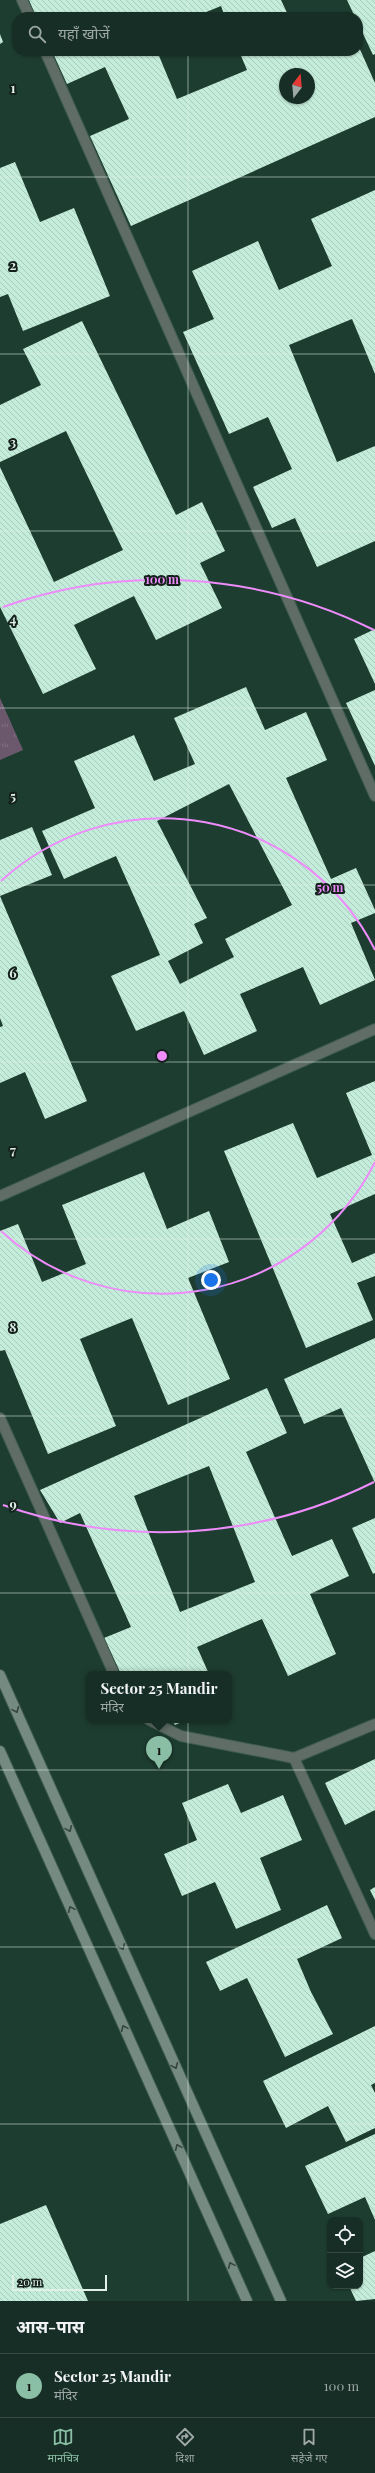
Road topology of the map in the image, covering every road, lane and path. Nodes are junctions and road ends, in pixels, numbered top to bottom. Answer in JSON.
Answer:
{"nodes":[{"id":1,"x":22,"y":0,"type":"edge"},
{"id":2,"x":28,"y":12,"type":"edge"},
{"id":3,"x":47,"y":56,"type":"edge"},
{"id":4,"x":375,"y":796,"type":"edge"},
{"id":5,"x":375,"y":1029,"type":"edge"},
{"id":6,"x":0,"y":1196,"type":"edge"},
{"id":7,"x":0,"y":1418,"type":"edge"},
{"id":8,"x":113,"y":1671,"type":"edge"},
{"id":9,"x":0,"y":1674,"type":"edge"},
{"id":10,"x":155,"y":1723,"type":"edge"},
{"id":11,"x":375,"y":1724,"type":"edge"},
{"id":12,"x":0,"y":1750,"type":"edge"},
{"id":13,"x":294,"y":1758,"type":"junction"},
{"id":14,"x":375,"y":1934,"type":"edge"},
{"id":15,"x":247,"y":2301,"type":"edge"},
{"id":16,"x":281,"y":2301,"type":"edge"}],
"edges":[{"from":1,"to":2,"type":"street"},
{"from":3,"to":4,"type":"street"},
{"from":5,"to":6,"type":"street"},
{"from":7,"to":8,"type":"street"},
{"from":9,"to":16,"type":"street","one_way":true},
{"from":10,"to":13,"type":"street"},
{"from":11,"to":13,"type":"street"},
{"from":15,"to":12,"type":"street","one_way":true},
{"from":13,"to":14,"type":"street"}]}
